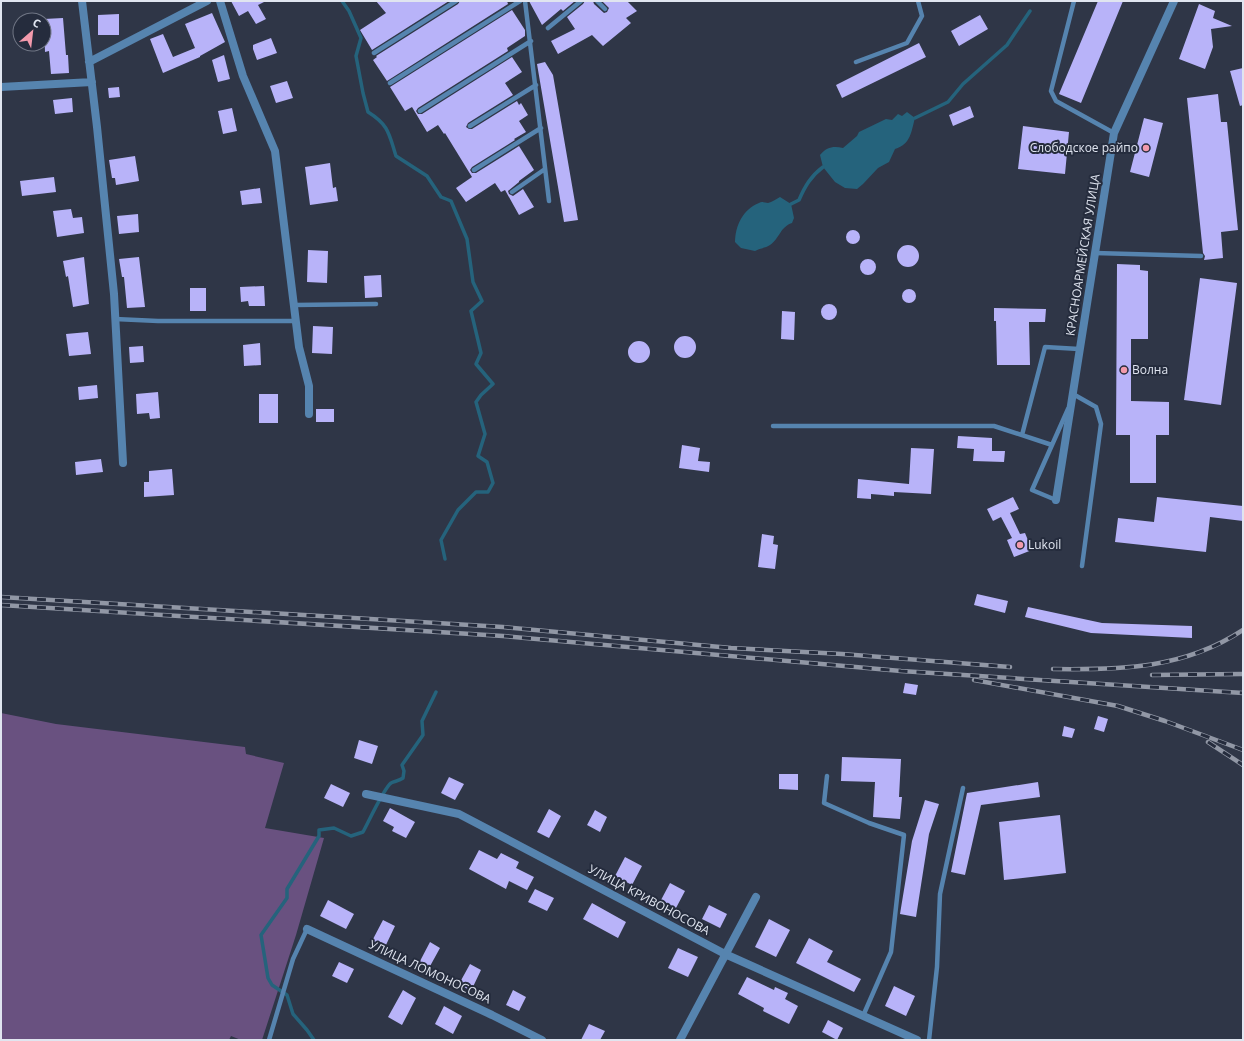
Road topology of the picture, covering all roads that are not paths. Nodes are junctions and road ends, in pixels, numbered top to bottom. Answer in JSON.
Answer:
{"nodes":[{"id":1,"x":82,"y":1,"type":"edge"},
{"id":2,"x":207,"y":1,"type":"edge"},
{"id":3,"x":220,"y":1,"type":"edge"},
{"id":4,"x":456,"y":1,"type":"edge"},
{"id":5,"x":520,"y":1,"type":"edge"},
{"id":6,"x":525,"y":1,"type":"edge"},
{"id":7,"x":581,"y":1,"type":"edge"},
{"id":8,"x":597,"y":1,"type":"edge"},
{"id":9,"x":918,"y":1,"type":"edge"},
{"id":10,"x":1074,"y":1,"type":"edge"},
{"id":11,"x":1174,"y":1,"type":"edge"},
{"id":12,"x":605,"y":9,"type":"dead end"},
{"id":13,"x":548,"y":28,"type":"dead end"},
{"id":14,"x":531,"y":41,"type":"junction"},
{"id":15,"x":374,"y":53,"type":"dead end"},
{"id":16,"x":89,"y":62,"type":"junction"},
{"id":17,"x":856,"y":62,"type":"dead end"},
{"id":18,"x":92,"y":82,"type":"junction"},
{"id":19,"x":390,"y":83,"type":"dead end"},
{"id":20,"x":536,"y":85,"type":"junction"},
{"id":21,"x":1,"y":86,"type":"edge"},
{"id":22,"x":420,"y":111,"type":"dead end"},
{"id":23,"x":470,"y":126,"type":"dead end"},
{"id":24,"x":541,"y":128,"type":"junction"},
{"id":25,"x":1114,"y":133,"type":"junction"},
{"id":26,"x":545,"y":169,"type":"junction"},
{"id":27,"x":474,"y":170,"type":"dead end"},
{"id":28,"x":512,"y":192,"type":"dead end"},
{"id":29,"x":549,"y":201,"type":"dead end"},
{"id":30,"x":1095,"y":253,"type":"junction"},
{"id":31,"x":1201,"y":256,"type":"dead end"},
{"id":32,"x":294,"y":304,"type":"junction"},
{"id":33,"x":376,"y":304,"type":"dead end"},
{"id":34,"x":115,"y":319,"type":"junction"},
{"id":35,"x":296,"y":321,"type":"junction"},
{"id":36,"x":1080,"y":349,"type":"junction"},
{"id":37,"x":1072,"y":397,"type":"junction"},
{"id":38,"x":309,"y":414,"type":"dead end"},
{"id":39,"x":773,"y":426,"type":"dead end"},
{"id":40,"x":1022,"y":435,"type":"junction"},
{"id":41,"x":1052,"y":445,"type":"junction"},
{"id":42,"x":123,"y":463,"type":"dead end"},
{"id":43,"x":1056,"y":500,"type":"joint"},
{"id":44,"x":1082,"y":566,"type":"dead end"},
{"id":45,"x":827,"y":776,"type":"dead end"},
{"id":46,"x":963,"y":788,"type":"dead end"},
{"id":47,"x":366,"y":794,"type":"dead end"},
{"id":48,"x":756,"y":897,"type":"dead end"},
{"id":49,"x":307,"y":928,"type":"joint"},
{"id":50,"x":725,"y":954,"type":"junction"},
{"id":51,"x":863,"y":1016,"type":"junction"},
{"id":52,"x":269,"y":1040,"type":"edge"},
{"id":53,"x":542,"y":1040,"type":"edge"},
{"id":54,"x":680,"y":1040,"type":"edge"},
{"id":55,"x":917,"y":1040,"type":"edge"},
{"id":56,"x":929,"y":1040,"type":"edge"}],
"edges":[{"from":1,"to":16,"type":"street"},
{"from":2,"to":16,"type":"street"},
{"from":3,"to":32,"type":"street"},
{"from":4,"to":15,"type":"lane"},
{"from":5,"to":19,"type":"lane"},
{"from":6,"to":14,"type":"lane"},
{"from":7,"to":13,"type":"lane"},
{"from":8,"to":12,"type":"lane"},
{"from":9,"to":17,"type":"lane"},
{"from":10,"to":25,"type":"lane"},
{"from":11,"to":25,"type":"street","name":"КРАСНОАРМЕЙСКАЯ УЛИЦА"},
{"from":14,"to":20,"type":"lane"},
{"from":14,"to":22,"type":"lane"},
{"from":16,"to":18,"type":"street"},
{"from":18,"to":21,"type":"street"},
{"from":18,"to":34,"type":"street"},
{"from":20,"to":23,"type":"lane"},
{"from":20,"to":24,"type":"lane"},
{"from":24,"to":26,"type":"lane"},
{"from":24,"to":27,"type":"lane"},
{"from":25,"to":30,"type":"street","name":"КРАСНОАРМЕЙСКАЯ УЛИЦА"},
{"from":26,"to":28,"type":"lane"},
{"from":26,"to":29,"type":"lane"},
{"from":30,"to":31,"type":"lane"},
{"from":30,"to":36,"type":"street","name":"КРАСНОАРМЕЙСКАЯ УЛИЦА"},
{"from":32,"to":33,"type":"lane"},
{"from":32,"to":35,"type":"street"},
{"from":34,"to":35,"type":"lane"},
{"from":34,"to":42,"type":"street"},
{"from":35,"to":38,"type":"street"},
{"from":36,"to":37,"type":"street","name":"КРАСНОАРМЕЙСКАЯ УЛИЦА"},
{"from":36,"to":40,"type":"lane"},
{"from":37,"to":41,"type":"lane"},
{"from":37,"to":43,"type":"street","name":"КРАСНОАРМЕЙСКАЯ УЛИЦА"},
{"from":37,"to":44,"type":"lane"},
{"from":39,"to":40,"type":"lane"},
{"from":40,"to":41,"type":"lane"},
{"from":41,"to":43,"type":"lane"},
{"from":45,"to":51,"type":"lane"},
{"from":46,"to":56,"type":"lane"},
{"from":47,"to":50,"type":"street","name":"УЛИЦА КРИВОНОСОВА"},
{"from":48,"to":50,"type":"street"},
{"from":49,"to":52,"type":"lane"},
{"from":49,"to":53,"type":"street","name":"УЛИЦА ЛОМОНОСОВА"},
{"from":50,"to":51,"type":"street","name":"УЛИЦА КРИВОНОСОВА"},
{"from":50,"to":54,"type":"street"},
{"from":51,"to":55,"type":"street","name":"УЛИЦА КРИВОНОСОВА"}]}
